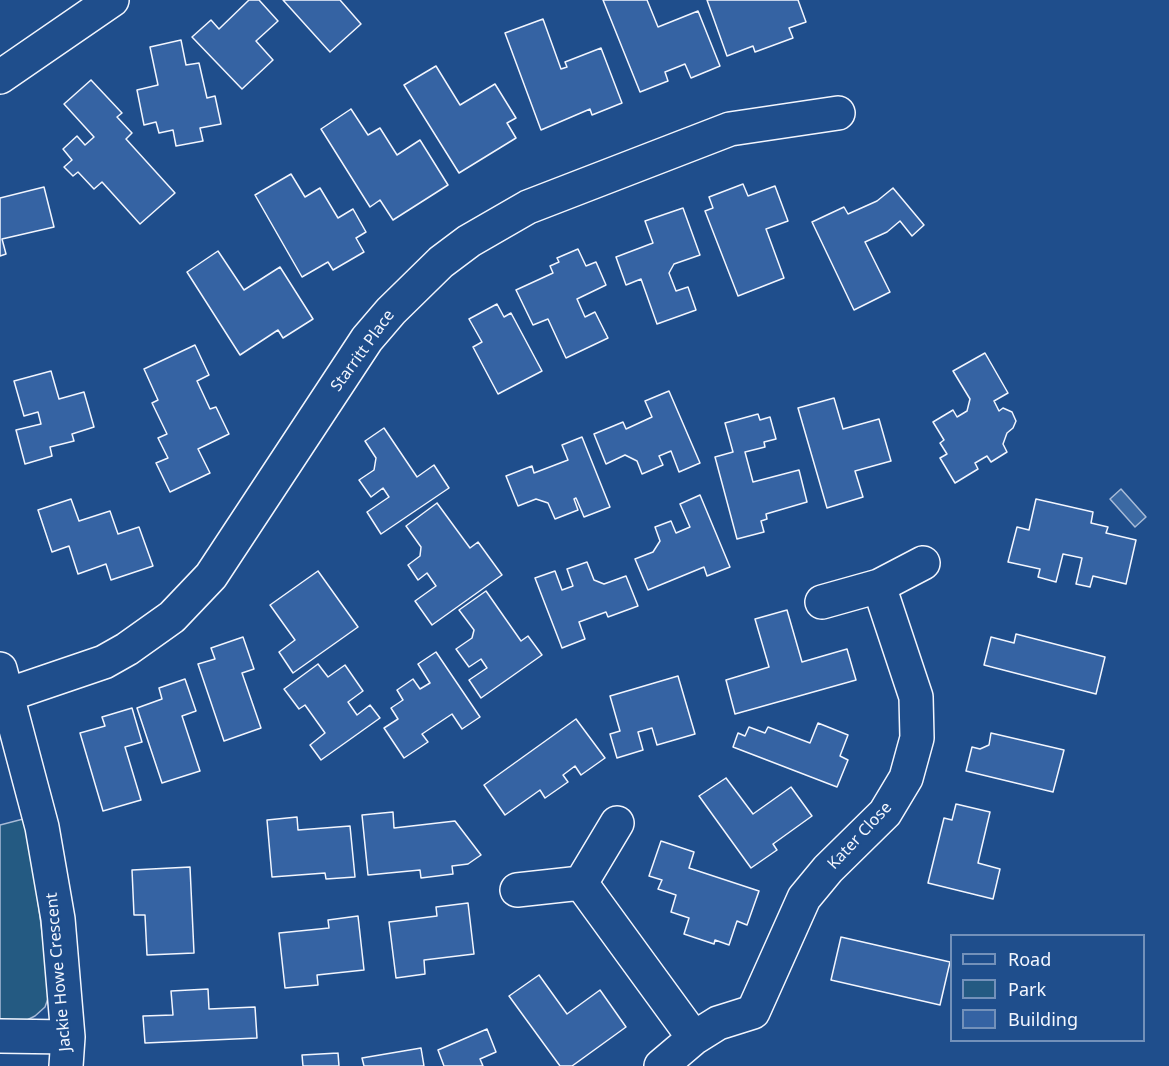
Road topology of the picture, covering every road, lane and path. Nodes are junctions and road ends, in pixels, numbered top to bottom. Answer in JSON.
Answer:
{"nodes":[{"id":1,"x":112,"y":0,"type":"edge"},
{"id":2,"x":0,"y":77,"type":"edge"},
{"id":3,"x":838,"y":113,"type":"dead end"},
{"id":4,"x":923,"y":563,"type":"dead end"},
{"id":5,"x":879,"y":586,"type":"junction"},
{"id":6,"x":822,"y":602,"type":"dead end"},
{"id":7,"x":3,"y":682,"type":"edge"},
{"id":8,"x":617,"y":823,"type":"dead end"},
{"id":9,"x":581,"y":883,"type":"junction"},
{"id":10,"x":517,"y":890,"type":"dead end"},
{"id":11,"x":0,"y":1036,"type":"edge"},
{"id":12,"x":694,"y":1038,"type":"junction"},
{"id":13,"x":67,"y":1052,"type":"edge"},
{"id":14,"x":661,"y":1066,"type":"edge"}],
"edges":[{"from":1,"to":2,"type":"street"},
{"from":3,"to":7,"type":"street","name":"Starritt Place"},
{"from":4,"to":5,"type":"street"},
{"from":5,"to":6,"type":"street"},
{"from":5,"to":12,"type":"street","name":"Kater Close"},
{"from":7,"to":13,"type":"street","name":"Jackie Howe Crescent"},
{"from":8,"to":9,"type":"street"},
{"from":9,"to":10,"type":"street"},
{"from":9,"to":12,"type":"street"},
{"from":11,"to":13,"type":"street"},
{"from":12,"to":14,"type":"street","name":"Kater Close"}]}
